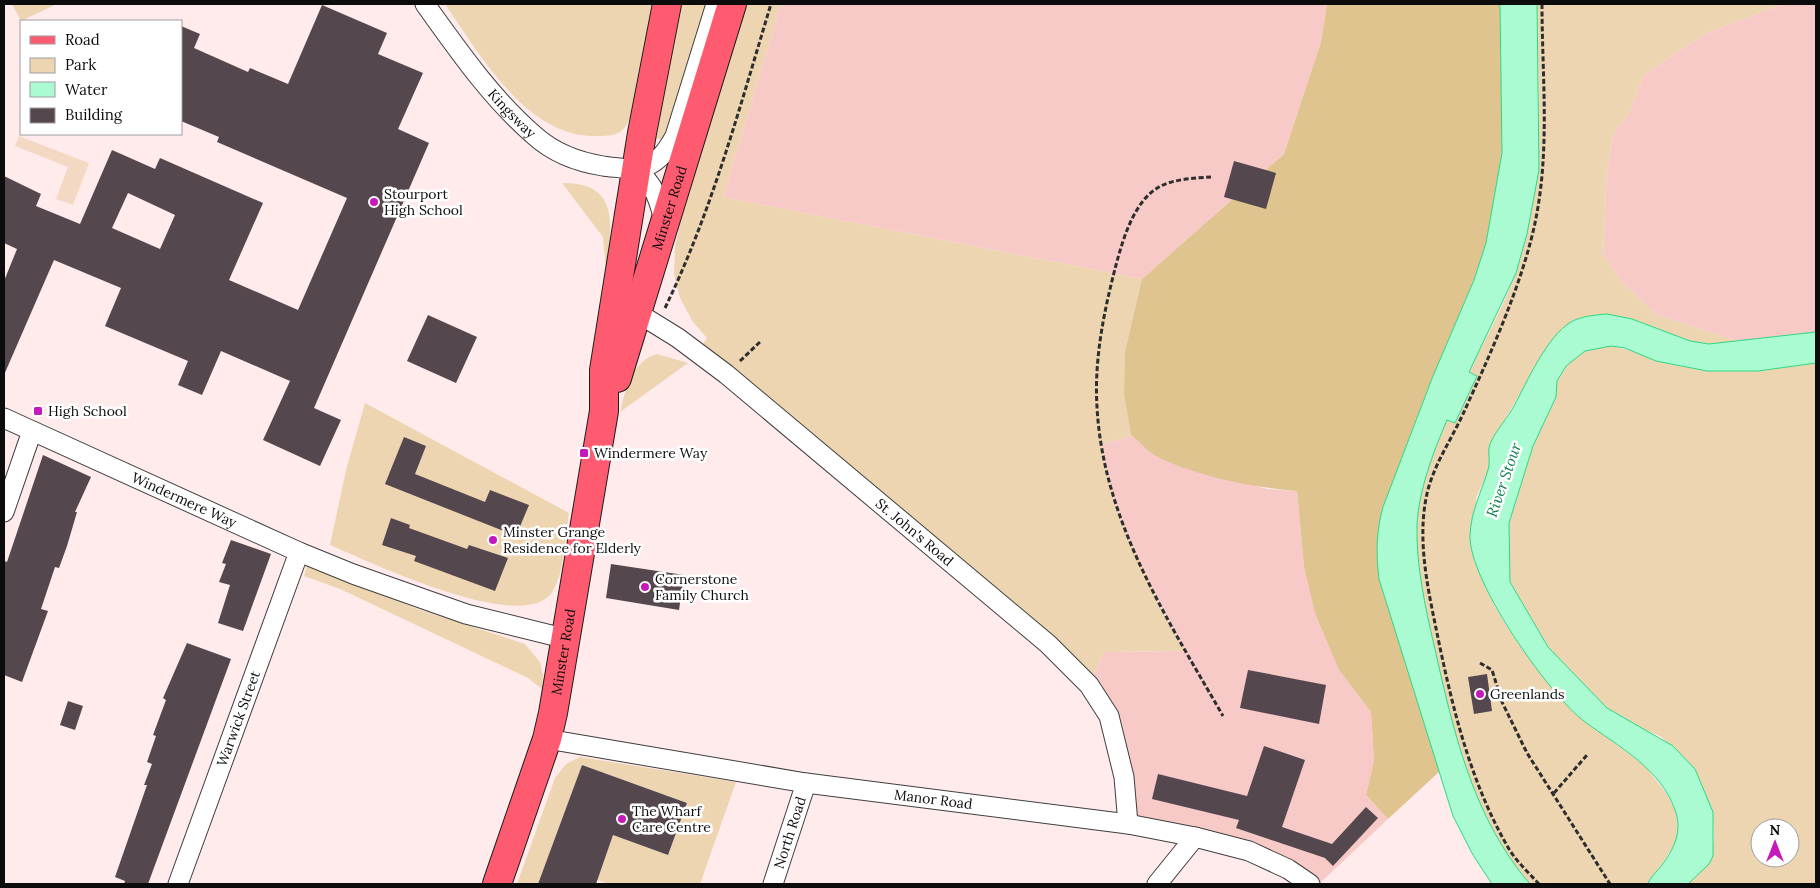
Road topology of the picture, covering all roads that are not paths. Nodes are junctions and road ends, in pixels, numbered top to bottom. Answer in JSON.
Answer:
{"nodes":[{"id":1,"x":425,"y":4,"type":"edge"},
{"id":2,"x":667,"y":4,"type":"edge"},
{"id":3,"x":716,"y":4,"type":"edge"},
{"id":4,"x":732,"y":4,"type":"edge"},
{"id":5,"x":636,"y":171,"type":"junction"},
{"id":6,"x":664,"y":221,"type":"junction"},
{"id":7,"x":637,"y":313,"type":"junction"},
{"id":8,"x":4,"y":418,"type":"edge"},
{"id":9,"x":32,"y":431,"type":"junction"},
{"id":10,"x":4,"y":512,"type":"edge"},
{"id":11,"x":299,"y":552,"type":"junction"},
{"id":12,"x":567,"y":639,"type":"junction"},
{"id":13,"x":547,"y":739,"type":"junction"},
{"id":14,"x":806,"y":783,"type":"junction"},
{"id":15,"x":1128,"y":824,"type":"junction"},
{"id":16,"x":1195,"y":836,"type":"junction"},
{"id":17,"x":178,"y":884,"type":"edge"},
{"id":18,"x":496,"y":884,"type":"edge"},
{"id":19,"x":773,"y":884,"type":"edge"},
{"id":20,"x":1157,"y":884,"type":"edge"},
{"id":21,"x":1310,"y":884,"type":"edge"}],
"edges":[{"from":1,"to":5,"type":"street","name":"Kingsway"},
{"from":2,"to":5,"type":"main road","name":"Minster Road"},
{"from":3,"to":5,"type":"street"},
{"from":4,"to":6,"type":"main road","name":"Minster Road"},
{"from":5,"to":6,"type":"street"},
{"from":5,"to":7,"type":"main road","name":"Minster Road"},
{"from":6,"to":7,"type":"main road","name":"Minster Road"},
{"from":7,"to":12,"type":"main road","name":"Minster Road"},
{"from":7,"to":15,"type":"street","name":"St. John's Road"},
{"from":8,"to":9,"type":"street","name":"Windermere Way"},
{"from":9,"to":10,"type":"street"},
{"from":9,"to":11,"type":"street","name":"Windermere Way"},
{"from":11,"to":12,"type":"street","name":"Windermere Way"},
{"from":11,"to":17,"type":"street","name":"Warwick Street"},
{"from":12,"to":13,"type":"main road","name":"Minster Road"},
{"from":13,"to":14,"type":"street","name":"Manor Road"},
{"from":13,"to":18,"type":"main road","name":"Minster Road"},
{"from":14,"to":15,"type":"street","name":"Manor Road"},
{"from":14,"to":19,"type":"street","name":"North Road"},
{"from":15,"to":16,"type":"street","name":"Manor Road"},
{"from":16,"to":20,"type":"street"},
{"from":16,"to":21,"type":"street","name":"Manor Road"}]}
